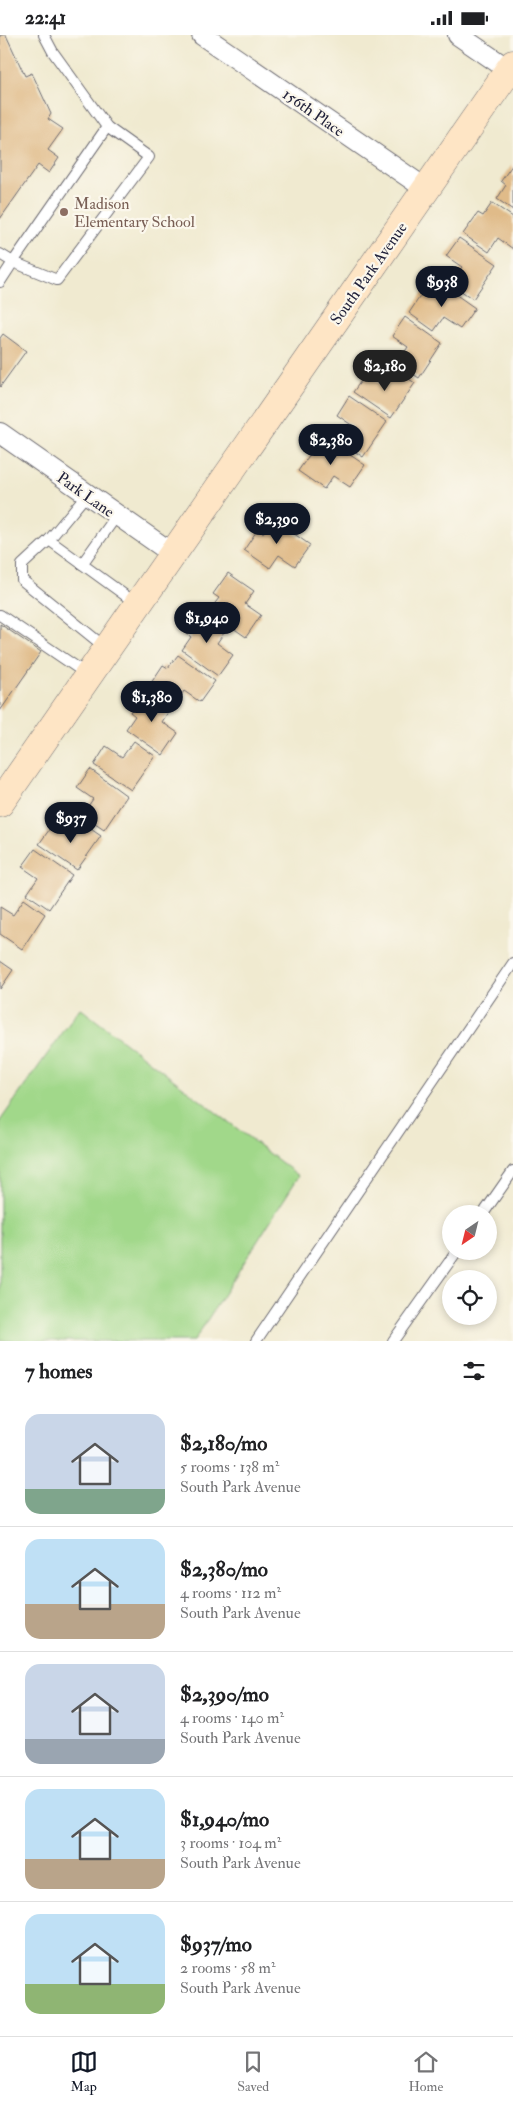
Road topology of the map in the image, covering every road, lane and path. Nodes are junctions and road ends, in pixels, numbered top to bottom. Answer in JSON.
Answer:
{"nodes":[{"id":1,"x":44,"y":35,"type":"edge"},
{"id":2,"x":202,"y":35,"type":"edge"},
{"id":3,"x":458,"y":35,"type":"edge"},
{"id":4,"x":511,"y":67,"type":"edge"},
{"id":5,"x":107,"y":127,"type":"junction"},
{"id":6,"x":426,"y":189,"type":"junction"},
{"id":7,"x":0,"y":254,"type":"edge"},
{"id":8,"x":13,"y":263,"type":"junction"},
{"id":9,"x":0,"y":282,"type":"edge"},
{"id":10,"x":0,"y":433,"type":"edge"},
{"id":11,"x":87,"y":494,"type":"junction"},
{"id":12,"x":117,"y":515,"type":"junction"},
{"id":13,"x":49,"y":539,"type":"junction"},
{"id":14,"x":173,"y":554,"type":"junction"},
{"id":15,"x":82,"y":564,"type":"junction"},
{"id":16,"x":138,"y":605,"type":"junction"},
{"id":17,"x":0,"y":615,"type":"edge"},
{"id":18,"x":107,"y":649,"type":"junction"},
{"id":19,"x":89,"y":675,"type":"junction"},
{"id":20,"x":0,"y":803,"type":"edge"},
{"id":21,"x":513,"y":963,"type":"edge"},
{"id":22,"x":513,"y":1171,"type":"edge"},
{"id":23,"x":489,"y":1205,"type":"edge"},
{"id":24,"x":450,"y":1260,"type":"edge"},
{"id":25,"x":256,"y":1341,"type":"edge"},
{"id":26,"x":393,"y":1341,"type":"edge"}],
"edges":[{"from":1,"to":5,"type":"lane"},
{"from":2,"to":6,"type":"street","name":"156th Place"},
{"from":3,"to":4,"type":"street"},
{"from":4,"to":6,"type":"street","name":"South Park Avenue"},
{"from":5,"to":8,"type":"lane"},
{"from":5,"to":8,"type":"lane"},
{"from":6,"to":14,"type":"street","name":"South Park Avenue"},
{"from":7,"to":8,"type":"lane"},
{"from":8,"to":9,"type":"lane"},
{"from":10,"to":11,"type":"street","name":"Park Lane"},
{"from":11,"to":12,"type":"street","name":"Park Lane"},
{"from":11,"to":13,"type":"lane"},
{"from":12,"to":14,"type":"street","name":"Park Lane"},
{"from":12,"to":15,"type":"lane"},
{"from":13,"to":15,"type":"lane"},
{"from":13,"to":18,"type":"lane"},
{"from":14,"to":16,"type":"street","name":"South Park Avenue"},
{"from":15,"to":16,"type":"lane"},
{"from":16,"to":18,"type":"street","name":"South Park Avenue"},
{"from":17,"to":19,"type":"lane"},
{"from":18,"to":19,"type":"street","name":"South Park Avenue"},
{"from":19,"to":20,"type":"street","name":"South Park Avenue"},
{"from":21,"to":25,"type":"lane"},
{"from":22,"to":23,"type":"lane"},
{"from":24,"to":26,"type":"lane"}]}
